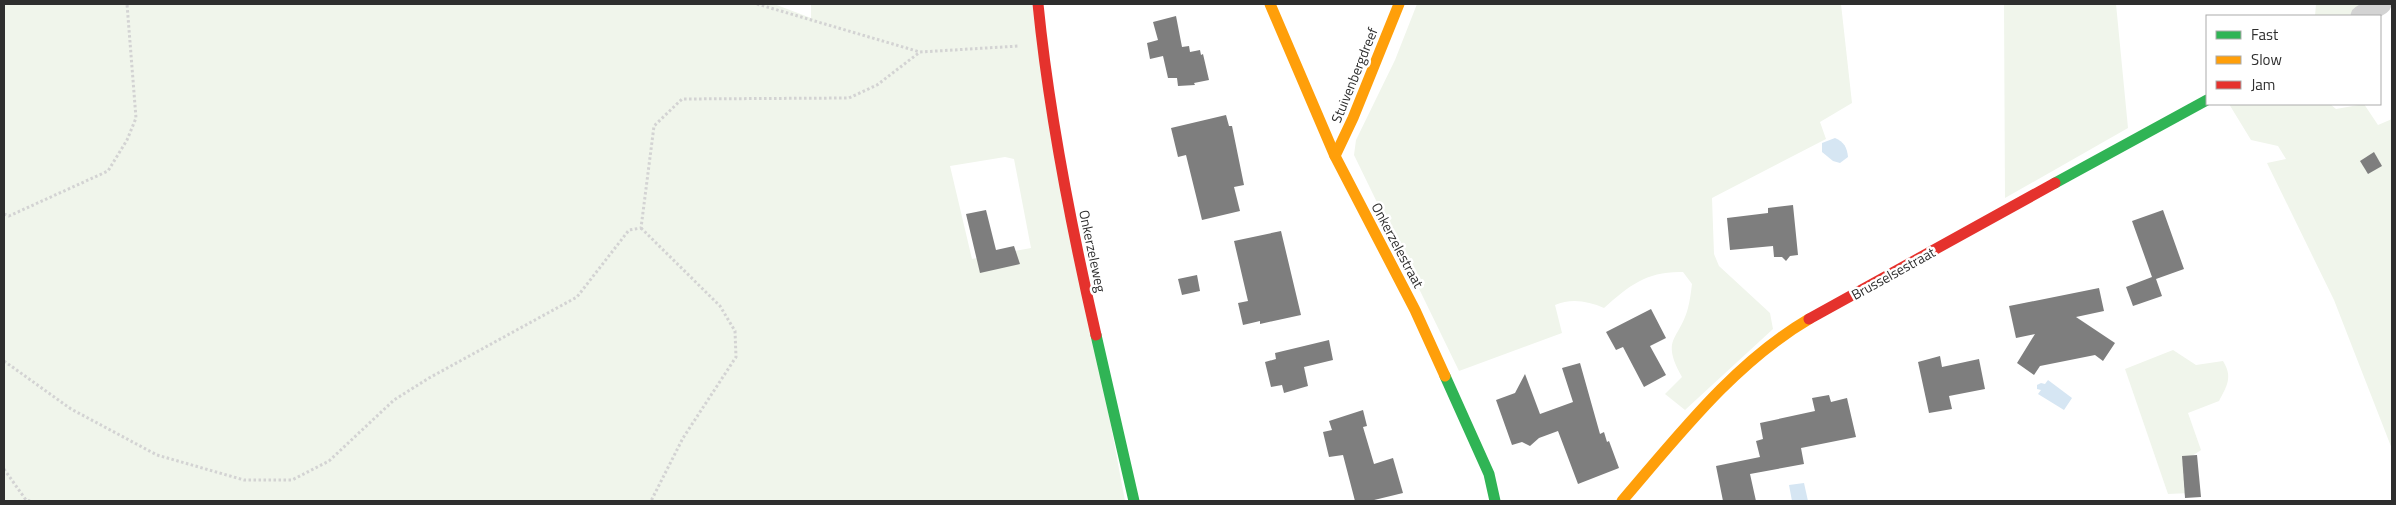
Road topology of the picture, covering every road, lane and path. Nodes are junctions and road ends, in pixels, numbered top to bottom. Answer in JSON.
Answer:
{"nodes":[{"id":1,"x":127,"y":4,"type":"edge"},
{"id":2,"x":757,"y":4,"type":"edge"},
{"id":3,"x":1038,"y":4,"type":"edge"},
{"id":4,"x":1270,"y":4,"type":"edge"},
{"id":5,"x":1399,"y":4,"type":"edge"},
{"id":6,"x":2381,"y":4,"type":"edge"},
{"id":7,"x":2363,"y":15,"type":"edge"},
{"id":8,"x":1042,"y":44,"type":"junction"},
{"id":9,"x":920,"y":52,"type":"junction"},
{"id":10,"x":2206,"y":101,"type":"edge"},
{"id":11,"x":1335,"y":156,"type":"junction"},
{"id":12,"x":4,"y":214,"type":"edge"},
{"id":13,"x":640,"y":228,"type":"junction"},
{"id":14,"x":4,"y":360,"type":"edge"},
{"id":15,"x":4,"y":469,"type":"edge"},
{"id":16,"x":30,"y":501,"type":"edge"},
{"id":17,"x":651,"y":501,"type":"edge"},
{"id":18,"x":1134,"y":501,"type":"edge"},
{"id":19,"x":1495,"y":501,"type":"edge"},
{"id":20,"x":1622,"y":501,"type":"edge"}],
"edges":[{"from":1,"to":12,"type":"path"},
{"from":2,"to":9,"type":"path"},
{"from":3,"to":8,"type":"street","name":"Onkerzeleweg"},
{"from":4,"to":11,"type":"street","name":"Onkerzelestraat"},
{"from":5,"to":11,"type":"street","name":"Stuivenbergdreef"},
{"from":6,"to":7,"type":"street"},
{"from":8,"to":9,"type":"path"},
{"from":8,"to":18,"type":"street","name":"Onkerzeleweg"},
{"from":9,"to":13,"type":"path"},
{"from":10,"to":20,"type":"street","name":"Brusselsestraat"},
{"from":11,"to":19,"type":"street","name":"Onkerzelestraat"},
{"from":13,"to":14,"type":"path"},
{"from":13,"to":17,"type":"path"},
{"from":15,"to":16,"type":"path"}]}
